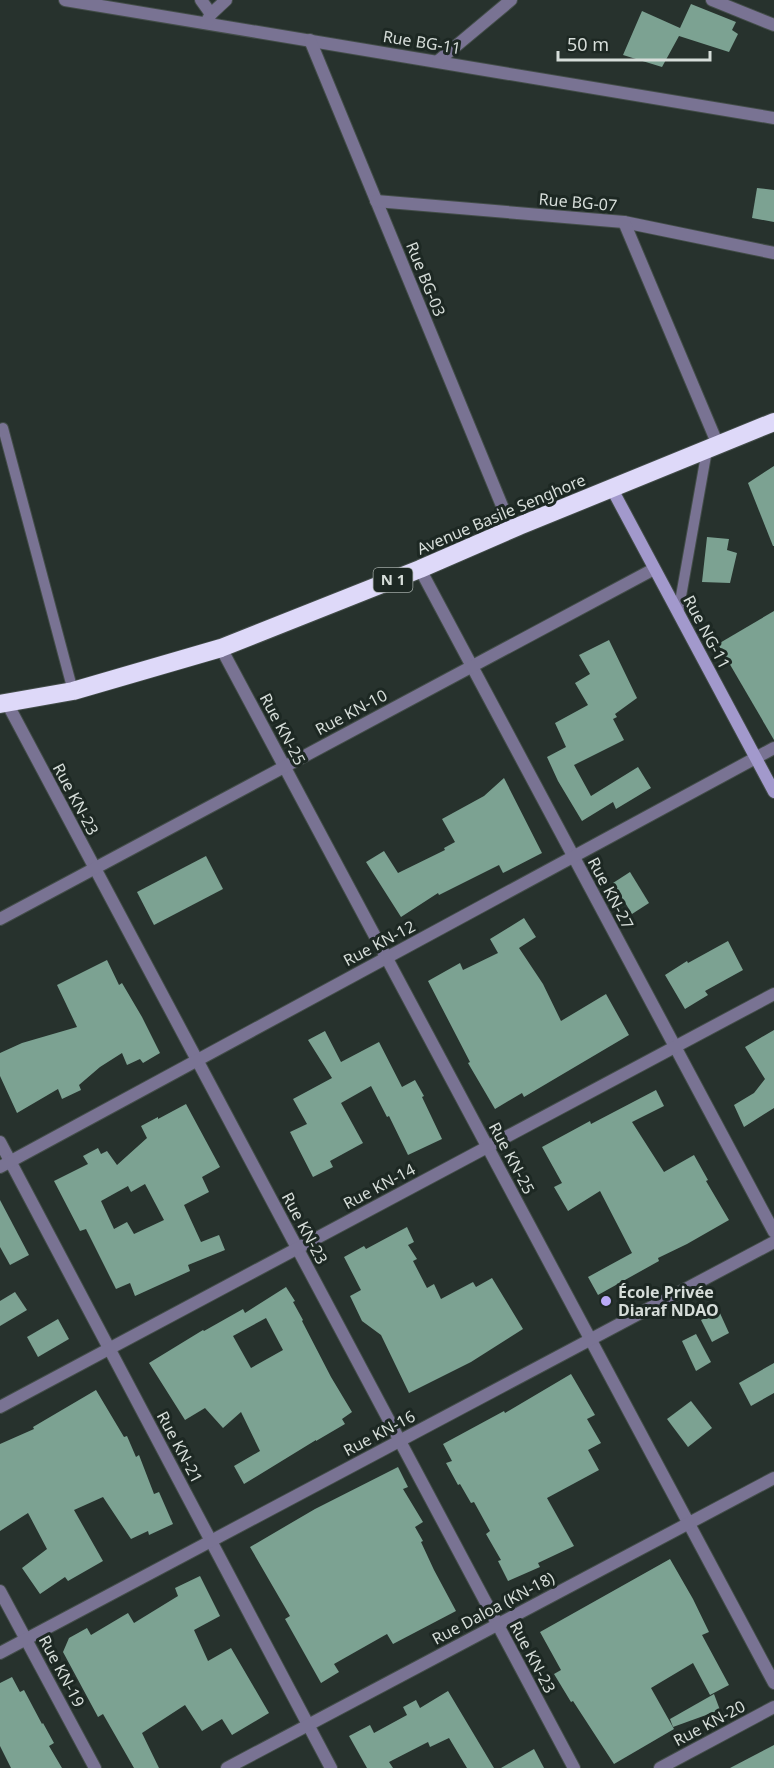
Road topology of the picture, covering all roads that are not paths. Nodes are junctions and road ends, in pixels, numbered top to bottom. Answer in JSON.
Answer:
{"nodes":[{"id":1,"x":65,"y":0,"type":"edge"},
{"id":2,"x":201,"y":0,"type":"edge"},
{"id":3,"x":226,"y":0,"type":"edge"},
{"id":4,"x":511,"y":0,"type":"edge"},
{"id":5,"x":712,"y":0,"type":"edge"},
{"id":6,"x":209,"y":18,"type":"junction"},
{"id":7,"x":774,"y":25,"type":"edge"},
{"id":8,"x":310,"y":40,"type":"junction"},
{"id":9,"x":438,"y":61,"type":"junction"},
{"id":10,"x":774,"y":118,"type":"edge"},
{"id":11,"x":376,"y":201,"type":"junction"},
{"id":12,"x":624,"y":222,"type":"junction"},
{"id":13,"x":774,"y":253,"type":"edge"},
{"id":14,"x":774,"y":422,"type":"edge"},
{"id":15,"x":3,"y":428,"type":"dead end"},
{"id":16,"x":713,"y":448,"type":"junction"},
{"id":17,"x":612,"y":489,"type":"junction"},
{"id":18,"x":512,"y":530,"type":"junction"},
{"id":19,"x":420,"y":569,"type":"junction"},
{"id":20,"x":654,"y":569,"type":"junction"},
{"id":21,"x":678,"y":613,"type":"junction"},
{"id":22,"x":221,"y":648,"type":"junction"},
{"id":23,"x":471,"y":666,"type":"junction"},
{"id":24,"x":73,"y":691,"type":"junction"},
{"id":25,"x":3,"y":704,"type":"edge"},
{"id":26,"x":774,"y":748,"type":"edge"},
{"id":27,"x":756,"y":758,"type":"junction"},
{"id":28,"x":284,"y":767,"type":"junction"},
{"id":29,"x":774,"y":792,"type":"edge"},
{"id":30,"x":573,"y":857,"type":"junction"},
{"id":31,"x":94,"y":868,"type":"junction"},
{"id":32,"x":0,"y":919,"type":"edge"},
{"id":33,"x":387,"y":958,"type":"junction"},
{"id":34,"x":774,"y":994,"type":"edge"},
{"id":35,"x":675,"y":1047,"type":"junction"},
{"id":36,"x":197,"y":1061,"type":"junction"},
{"id":37,"x":0,"y":1142,"type":"edge"},
{"id":38,"x":487,"y":1147,"type":"junction"},
{"id":39,"x":5,"y":1165,"type":"edge"},
{"id":40,"x":774,"y":1232,"type":"edge"},
{"id":41,"x":774,"y":1242,"type":"edge"},
{"id":42,"x":297,"y":1248,"type":"junction"},
{"id":43,"x":590,"y":1339,"type":"junction"},
{"id":44,"x":109,"y":1349,"type":"junction"},
{"id":45,"x":0,"y":1407,"type":"edge"},
{"id":46,"x":399,"y":1441,"type":"junction"},
{"id":47,"x":774,"y":1478,"type":"edge"},
{"id":48,"x":688,"y":1523,"type":"junction"},
{"id":49,"x":211,"y":1541,"type":"junction"},
{"id":50,"x":0,"y":1590,"type":"edge"},
{"id":51,"x":497,"y":1625,"type":"junction"},
{"id":52,"x":26,"y":1639,"type":"junction"},
{"id":53,"x":0,"y":1653,"type":"edge"},
{"id":54,"x":774,"y":1683,"type":"edge"},
{"id":55,"x":774,"y":1707,"type":"edge"},
{"id":56,"x":308,"y":1725,"type":"junction"},
{"id":57,"x":95,"y":1768,"type":"edge"},
{"id":58,"x":227,"y":1768,"type":"edge"},
{"id":59,"x":331,"y":1768,"type":"edge"},
{"id":60,"x":574,"y":1768,"type":"edge"},
{"id":61,"x":660,"y":1768,"type":"edge"}],
"edges":[{"from":1,"to":6,"type":"street","name":"Rue BG-11"},
{"from":2,"to":6,"type":"street"},
{"from":3,"to":6,"type":"street"},
{"from":4,"to":9,"type":"street"},
{"from":5,"to":7,"type":"street"},
{"from":6,"to":8,"type":"street","name":"Rue BG-11"},
{"from":8,"to":9,"type":"street","name":"Rue BG-11"},
{"from":8,"to":11,"type":"street","name":"Rue BG-03"},
{"from":9,"to":10,"type":"street","name":"Rue BG-11"},
{"from":11,"to":12,"type":"street","name":"Rue BG-07"},
{"from":11,"to":18,"type":"street","name":"Rue BG-03"},
{"from":12,"to":13,"type":"street","name":"Rue BG-07"},
{"from":12,"to":16,"type":"street"},
{"from":14,"to":16,"type":"highway","name":"Avenue Basile Senghore","number":"N 1"},
{"from":15,"to":24,"type":"lane"},
{"from":16,"to":17,"type":"highway","name":"Avenue Basile Senghore","number":"N 1"},
{"from":16,"to":21,"type":"lane"},
{"from":17,"to":18,"type":"highway","name":"Avenue Basile Senghore","number":"N 1"},
{"from":17,"to":20,"type":"street","name":"Rue NG-11"},
{"from":18,"to":19,"type":"highway","name":"Avenue Basile Senghore","number":"N 1"},
{"from":19,"to":22,"type":"highway","name":"Avenue Basile Senghore","number":"N 1"},
{"from":19,"to":23,"type":"street","name":"Rue KN-27"},
{"from":20,"to":21,"type":"street","name":"Rue NG-11"},
{"from":20,"to":23,"type":"street","name":"Rue KN-10"},
{"from":21,"to":27,"type":"street","name":"Rue NG-11"},
{"from":22,"to":24,"type":"highway","name":"Avenue Basile Senghore","number":"N 1"},
{"from":22,"to":28,"type":"street","name":"Rue KN-25"},
{"from":23,"to":28,"type":"street","name":"Rue KN-10"},
{"from":23,"to":30,"type":"street","name":"Rue KN-27"},
{"from":24,"to":25,"type":"highway","name":"Avenue Basile Senghore","number":"N 1"},
{"from":25,"to":31,"type":"street","name":"Rue KN-23"},
{"from":26,"to":27,"type":"street","name":"Rue KN-12"},
{"from":27,"to":29,"type":"street","name":"Rue NG-11"},
{"from":27,"to":30,"type":"street","name":"Rue KN-12"},
{"from":28,"to":31,"type":"street","name":"Rue KN-10"},
{"from":28,"to":33,"type":"street","name":"Rue KN-25"},
{"from":30,"to":33,"type":"street","name":"Rue KN-12"},
{"from":30,"to":35,"type":"street","name":"Rue KN-27"},
{"from":31,"to":32,"type":"street","name":"Rue KN-10"},
{"from":31,"to":36,"type":"street","name":"Rue KN-23"},
{"from":33,"to":36,"type":"street","name":"Rue KN-12"},
{"from":33,"to":38,"type":"street","name":"Rue KN-25"},
{"from":34,"to":35,"type":"street","name":"Rue KN-14"},
{"from":35,"to":38,"type":"street","name":"Rue KN-14"},
{"from":35,"to":40,"type":"street","name":"Rue KN-27"},
{"from":36,"to":39,"type":"street","name":"Rue KN-12"},
{"from":36,"to":42,"type":"street","name":"Rue KN-23"},
{"from":37,"to":39,"type":"street","name":"Rue KN-21"},
{"from":38,"to":42,"type":"street","name":"Rue KN-14"},
{"from":38,"to":43,"type":"street","name":"Rue KN-25"},
{"from":39,"to":44,"type":"street","name":"Rue KN-21"},
{"from":41,"to":43,"type":"street","name":"Rue KN-16"},
{"from":42,"to":44,"type":"street","name":"Rue KN-14"},
{"from":42,"to":46,"type":"street","name":"Rue KN-23"},
{"from":43,"to":46,"type":"street","name":"Rue KN-16"},
{"from":43,"to":48,"type":"street","name":"Rue KN-25"},
{"from":44,"to":45,"type":"street","name":"Rue KN-14"},
{"from":44,"to":49,"type":"street","name":"Rue KN-21"},
{"from":46,"to":49,"type":"street","name":"Rue KN-16"},
{"from":46,"to":51,"type":"street","name":"Rue KN-23"},
{"from":47,"to":48,"type":"street","name":"Rue Daloa (KN-18)"},
{"from":48,"to":51,"type":"street","name":"Rue Daloa (KN-18)"},
{"from":48,"to":54,"type":"street","name":"Rue KN-25"},
{"from":49,"to":52,"type":"street","name":"Rue KN-16"},
{"from":49,"to":56,"type":"street","name":"Rue KN-21"},
{"from":50,"to":52,"type":"street","name":"Rue KN-19"},
{"from":51,"to":56,"type":"street","name":"Rue Daloa (KN-18)"},
{"from":51,"to":60,"type":"street","name":"Rue KN-23"},
{"from":52,"to":53,"type":"street","name":"Rue KN-16"},
{"from":52,"to":57,"type":"street","name":"Rue KN-19"},
{"from":55,"to":61,"type":"street","name":"Rue KN-20"},
{"from":56,"to":58,"type":"street","name":"Rue Daloa (KN-18)"},
{"from":56,"to":59,"type":"street","name":"Rue KN-21"}]}
